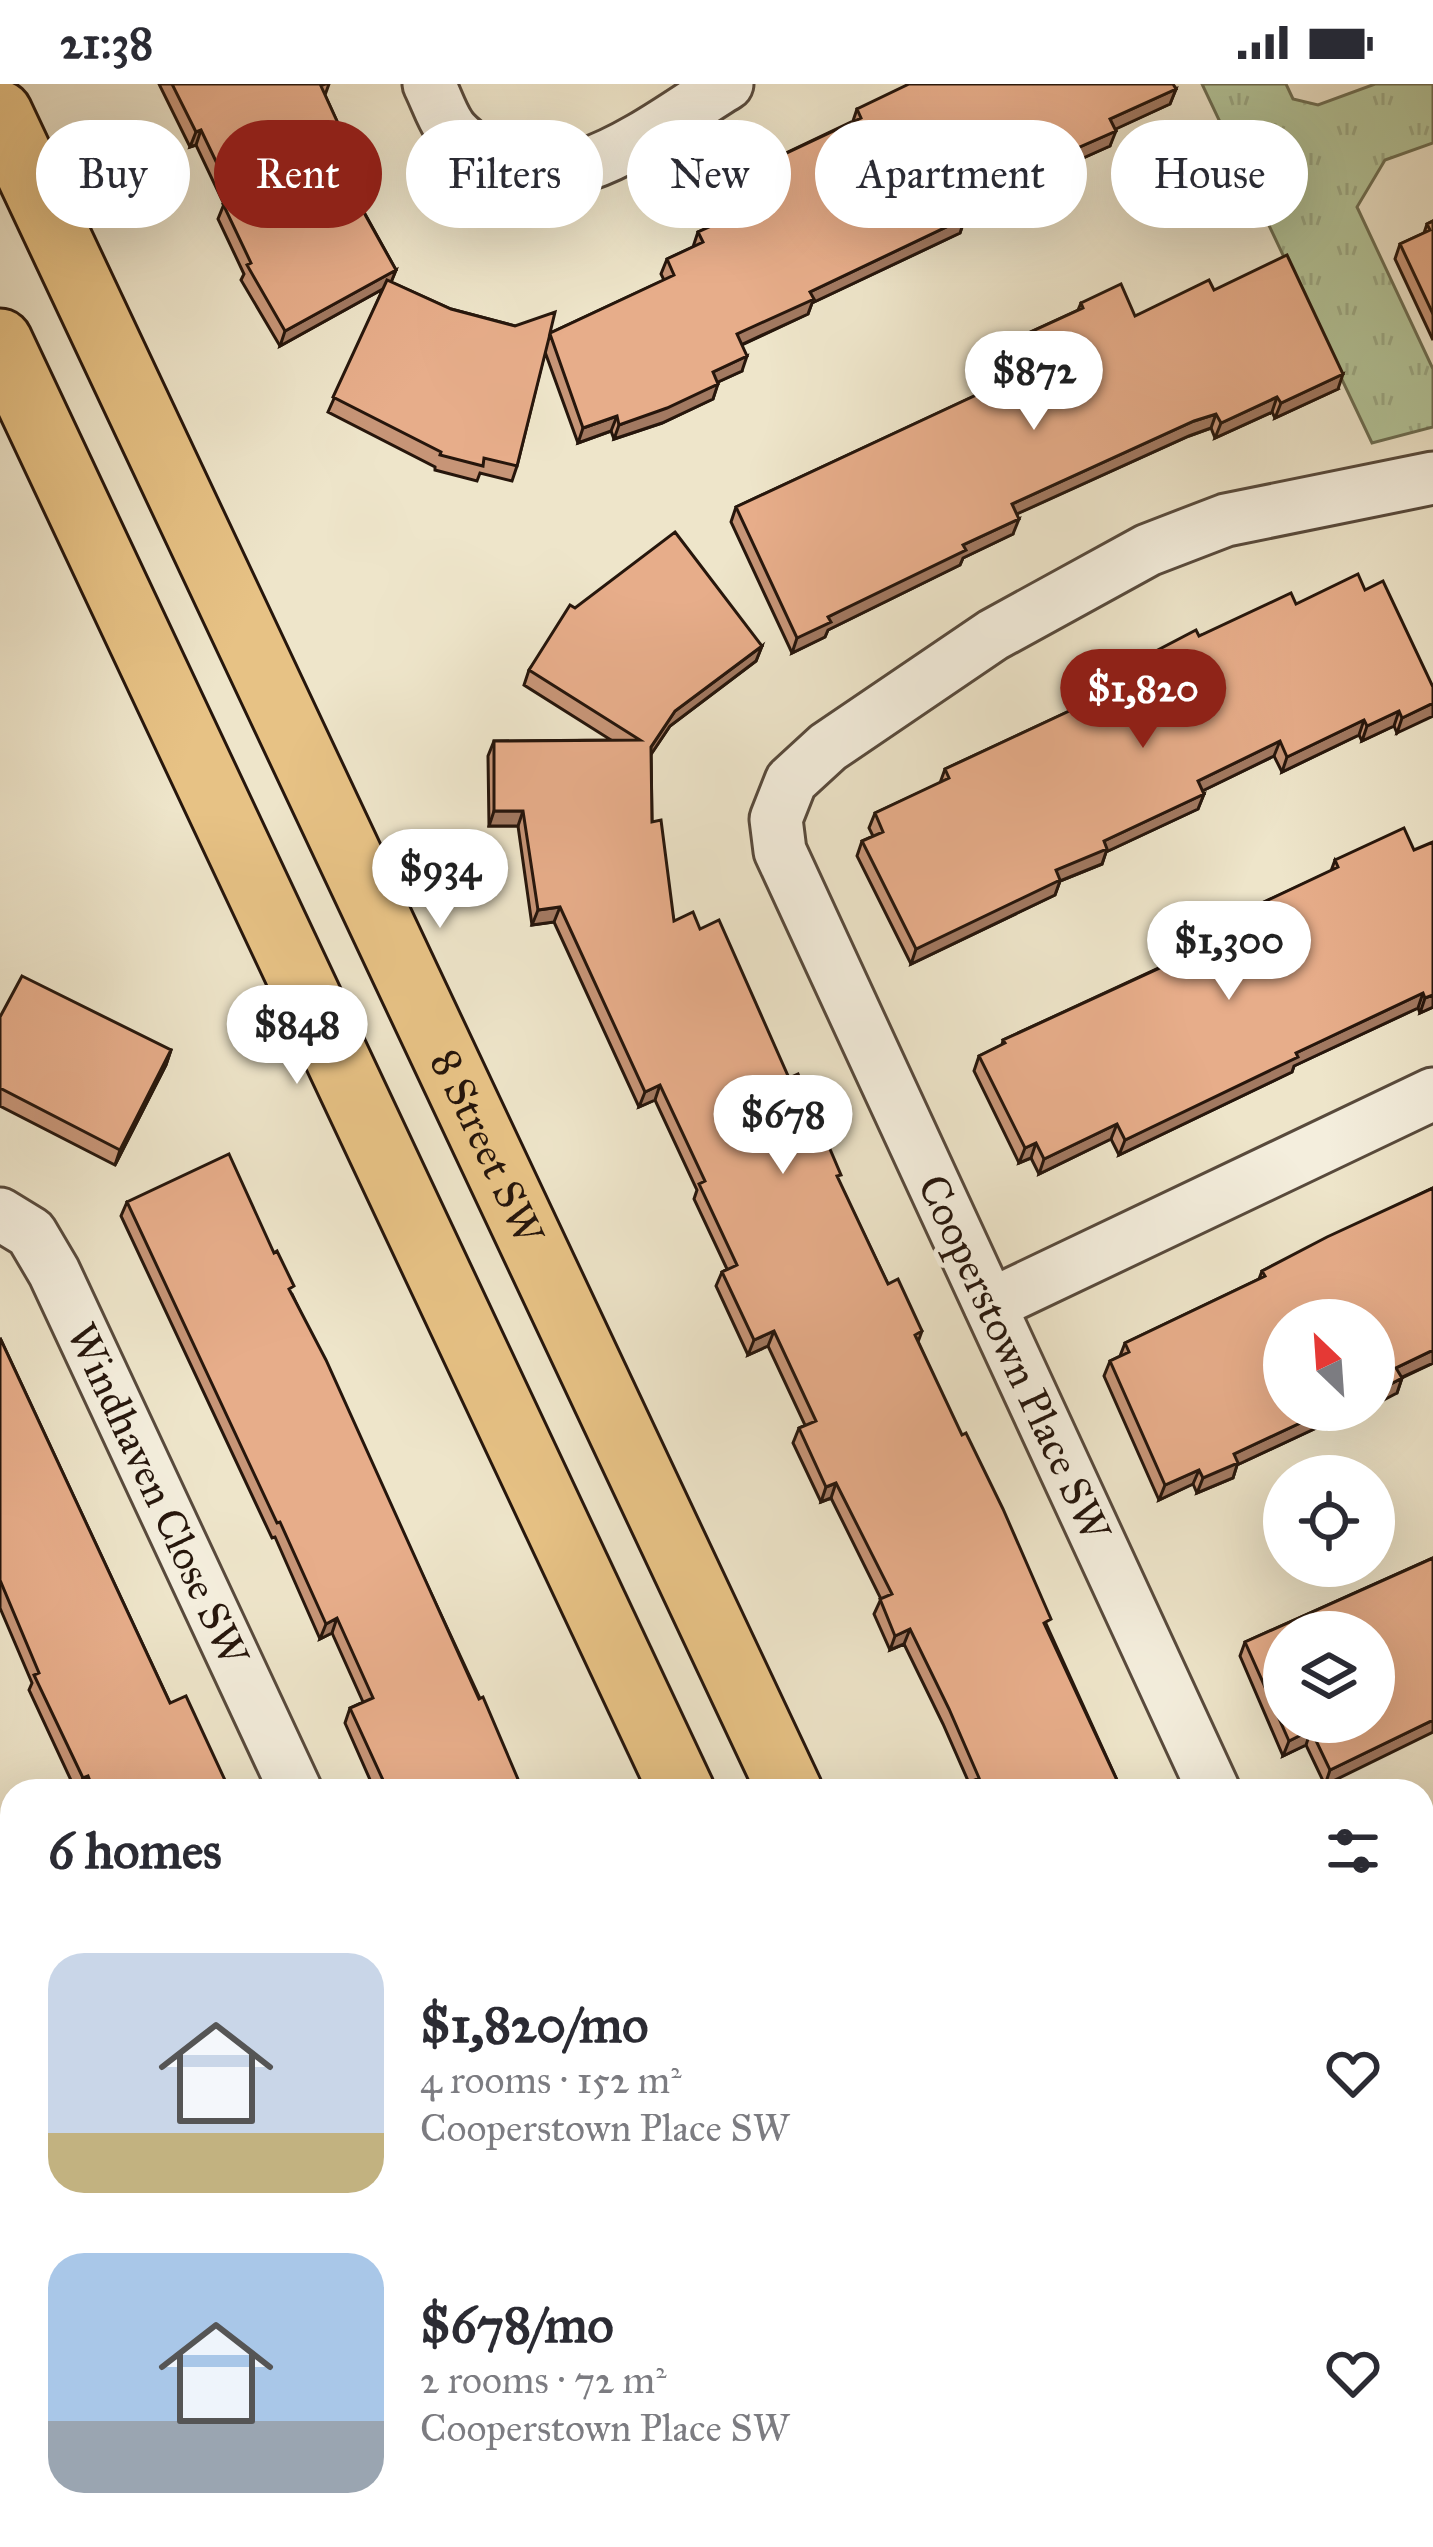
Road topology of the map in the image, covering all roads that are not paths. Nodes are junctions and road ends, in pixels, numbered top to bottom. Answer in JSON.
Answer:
{"nodes":[{"id":1,"x":429,"y":84,"type":"edge"},
{"id":2,"x":727,"y":84,"type":"edge"},
{"id":3,"x":0,"y":113,"type":"edge"},
{"id":4,"x":0,"y":341,"type":"edge"},
{"id":5,"x":1430,"y":488,"type":"edge"},
{"id":6,"x":1433,"y":1094,"type":"edge"},
{"id":7,"x":0,"y":1214,"type":"edge"},
{"id":8,"x":990,"y":1305,"type":"junction"},
{"id":9,"x":290,"y":1779,"type":"edge"},
{"id":10,"x":676,"y":1779,"type":"edge"},
{"id":11,"x":784,"y":1779,"type":"edge"},
{"id":12,"x":1208,"y":1779,"type":"edge"}],
"edges":[{"from":1,"to":2,"type":"street"},
{"from":3,"to":11,"type":"main road","name":"8 Street SW"},
{"from":4,"to":10,"type":"main road"},
{"from":5,"to":8,"type":"street","name":"Cooperstown Place SW"},
{"from":6,"to":8,"type":"street"},
{"from":7,"to":9,"type":"street","name":"Windhaven Close SW"},
{"from":8,"to":12,"type":"street","name":"Cooperstown Place SW"}]}
